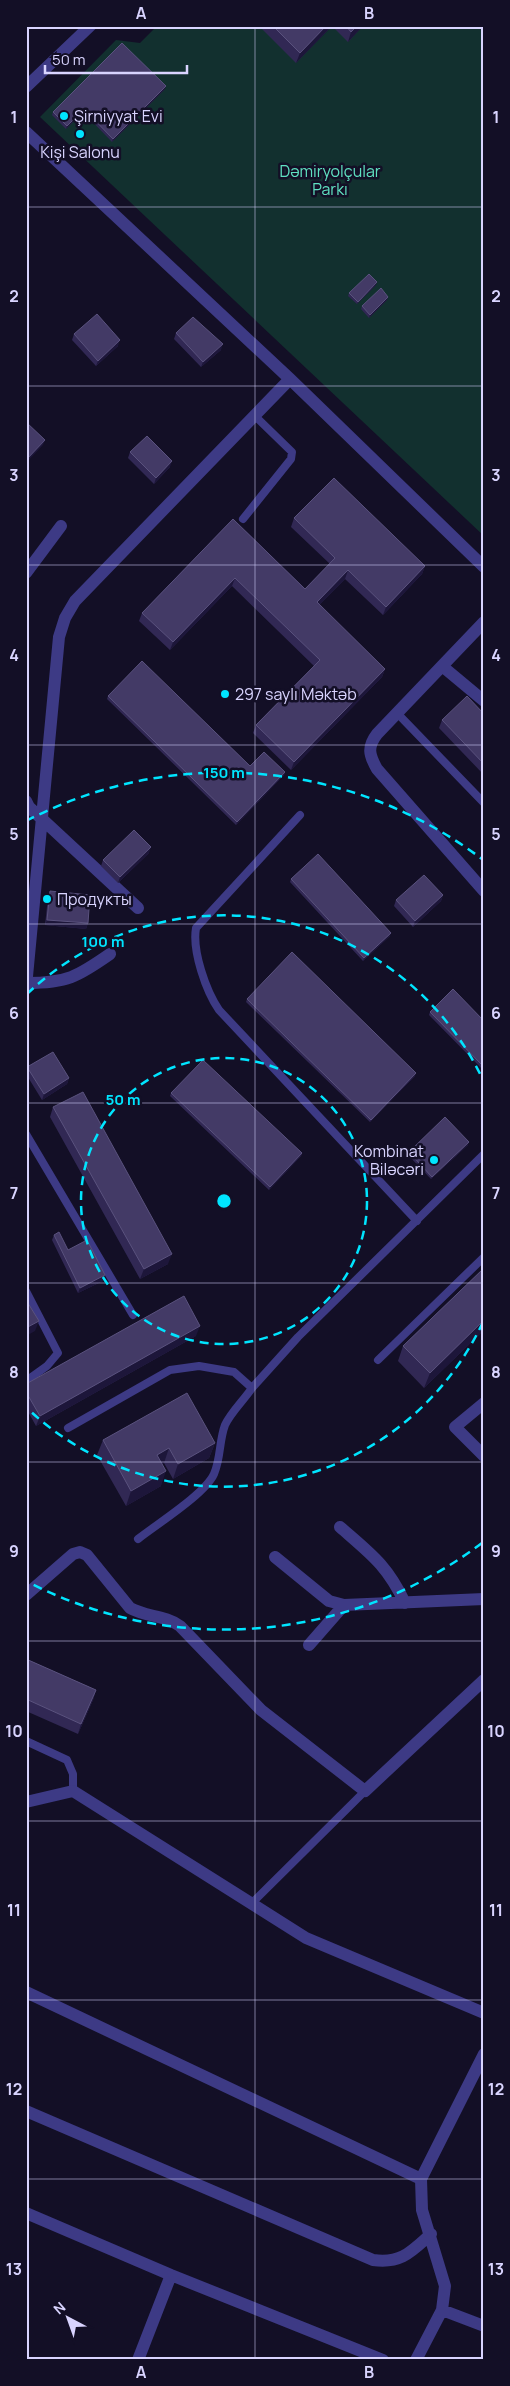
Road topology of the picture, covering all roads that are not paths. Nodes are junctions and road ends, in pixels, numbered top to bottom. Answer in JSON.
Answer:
{"nodes":[{"id":1,"x":90,"y":26,"type":"edge"},
{"id":2,"x":26,"y":87,"type":"edge"},
{"id":3,"x":26,"y":132,"type":"edge"},
{"id":4,"x":290,"y":379,"type":"junction"},
{"id":5,"x":255,"y":416,"type":"junction"},
{"id":6,"x":243,"y":519,"type":"dead end"},
{"id":7,"x":60,"y":526,"type":"dead end"},
{"id":8,"x":484,"y":567,"type":"edge"},
{"id":9,"x":26,"y":572,"type":"edge"},
{"id":10,"x":484,"y":622,"type":"edge"},
{"id":11,"x":442,"y":666,"type":"junction"},
{"id":12,"x":484,"y":701,"type":"edge"},
{"id":13,"x":397,"y":713,"type":"junction"},
{"id":14,"x":26,"y":801,"type":"edge"},
{"id":15,"x":484,"y":802,"type":"edge"},
{"id":16,"x":300,"y":815,"type":"dead end"},
{"id":17,"x":42,"y":819,"type":"junction"},
{"id":18,"x":484,"y":891,"type":"edge"},
{"id":19,"x":138,"y":908,"type":"dead end"},
{"id":20,"x":30,"y":920,"type":"edge"},
{"id":21,"x":110,"y":954,"type":"dead end"},
{"id":22,"x":26,"y":985,"type":"edge"},
{"id":23,"x":26,"y":1134,"type":"edge"},
{"id":24,"x":484,"y":1154,"type":"edge"},
{"id":25,"x":416,"y":1221,"type":"junction"},
{"id":26,"x":484,"y":1257,"type":"edge"},
{"id":27,"x":26,"y":1290,"type":"edge"},
{"id":28,"x":132,"y":1315,"type":"dead end"},
{"id":29,"x":378,"y":1360,"type":"dead end"},
{"id":30,"x":26,"y":1381,"type":"edge"},
{"id":31,"x":252,"y":1388,"type":"junction"},
{"id":32,"x":484,"y":1403,"type":"edge"},
{"id":33,"x":68,"y":1428,"type":"dead end"},
{"id":34,"x":484,"y":1456,"type":"edge"},
{"id":35,"x":340,"y":1527,"type":"dead end"},
{"id":36,"x":138,"y":1539,"type":"dead end"},
{"id":37,"x":275,"y":1557,"type":"dead end"},
{"id":38,"x":26,"y":1595,"type":"edge"},
{"id":39,"x":484,"y":1599,"type":"edge"},
{"id":40,"x":405,"y":1603,"type":"junction"},
{"id":41,"x":344,"y":1605,"type":"junction"},
{"id":42,"x":309,"y":1645,"type":"dead end"},
{"id":43,"x":484,"y":1680,"type":"edge"},
{"id":44,"x":26,"y":1741,"type":"edge"},
{"id":45,"x":74,"y":1791,"type":"junction"},
{"id":46,"x":365,"y":1791,"type":"junction"},
{"id":47,"x":26,"y":1802,"type":"edge"},
{"id":48,"x":252,"y":1903,"type":"junction"},
{"id":49,"x":26,"y":1992,"type":"edge"},
{"id":50,"x":484,"y":2013,"type":"edge"},
{"id":51,"x":484,"y":2054,"type":"edge"},
{"id":52,"x":26,"y":2111,"type":"edge"},
{"id":53,"x":421,"y":2179,"type":"junction"},
{"id":54,"x":26,"y":2213,"type":"edge"},
{"id":55,"x":430,"y":2234,"type":"junction"},
{"id":56,"x":171,"y":2275,"type":"junction"},
{"id":57,"x":442,"y":2310,"type":"junction"},
{"id":58,"x":484,"y":2326,"type":"edge"},
{"id":59,"x":138,"y":2360,"type":"edge"},
{"id":60,"x":383,"y":2360,"type":"edge"},
{"id":61,"x":416,"y":2360,"type":"edge"}],
"edges":[{"from":1,"to":2,"type":"street"},
{"from":3,"to":4,"type":"street"},
{"from":4,"to":5,"type":"street"},
{"from":4,"to":8,"type":"street"},
{"from":5,"to":6,"type":"lane"},
{"from":5,"to":17,"type":"street"},
{"from":7,"to":9,"type":"street"},
{"from":10,"to":11,"type":"street"},
{"from":11,"to":12,"type":"street"},
{"from":11,"to":13,"type":"street"},
{"from":13,"to":15,"type":"lane"},
{"from":13,"to":18,"type":"street"},
{"from":14,"to":17,"type":"street"},
{"from":16,"to":25,"type":"lane"},
{"from":17,"to":19,"type":"street"},
{"from":17,"to":20,"type":"street"},
{"from":20,"to":22,"type":"street"},
{"from":21,"to":22,"type":"street"},
{"from":23,"to":28,"type":"lane"},
{"from":24,"to":25,"type":"lane"},
{"from":25,"to":31,"type":"lane"},
{"from":26,"to":29,"type":"lane"},
{"from":27,"to":30,"type":"lane"},
{"from":31,"to":33,"type":"lane"},
{"from":31,"to":36,"type":"lane"},
{"from":32,"to":34,"type":"street"},
{"from":35,"to":40,"type":"street"},
{"from":37,"to":41,"type":"street"},
{"from":38,"to":46,"type":"street"},
{"from":39,"to":40,"type":"street"},
{"from":40,"to":41,"type":"street"},
{"from":41,"to":42,"type":"street"},
{"from":43,"to":46,"type":"street"},
{"from":44,"to":45,"type":"lane"},
{"from":45,"to":47,"type":"street"},
{"from":45,"to":48,"type":"street"},
{"from":46,"to":48,"type":"lane"},
{"from":48,"to":50,"type":"street"},
{"from":49,"to":53,"type":"street"},
{"from":51,"to":53,"type":"street"},
{"from":52,"to":55,"type":"street"},
{"from":53,"to":55,"type":"street"},
{"from":54,"to":56,"type":"street"},
{"from":55,"to":57,"type":"street"},
{"from":56,"to":59,"type":"street"},
{"from":56,"to":60,"type":"street"},
{"from":57,"to":58,"type":"street"},
{"from":57,"to":61,"type":"street"}]}
